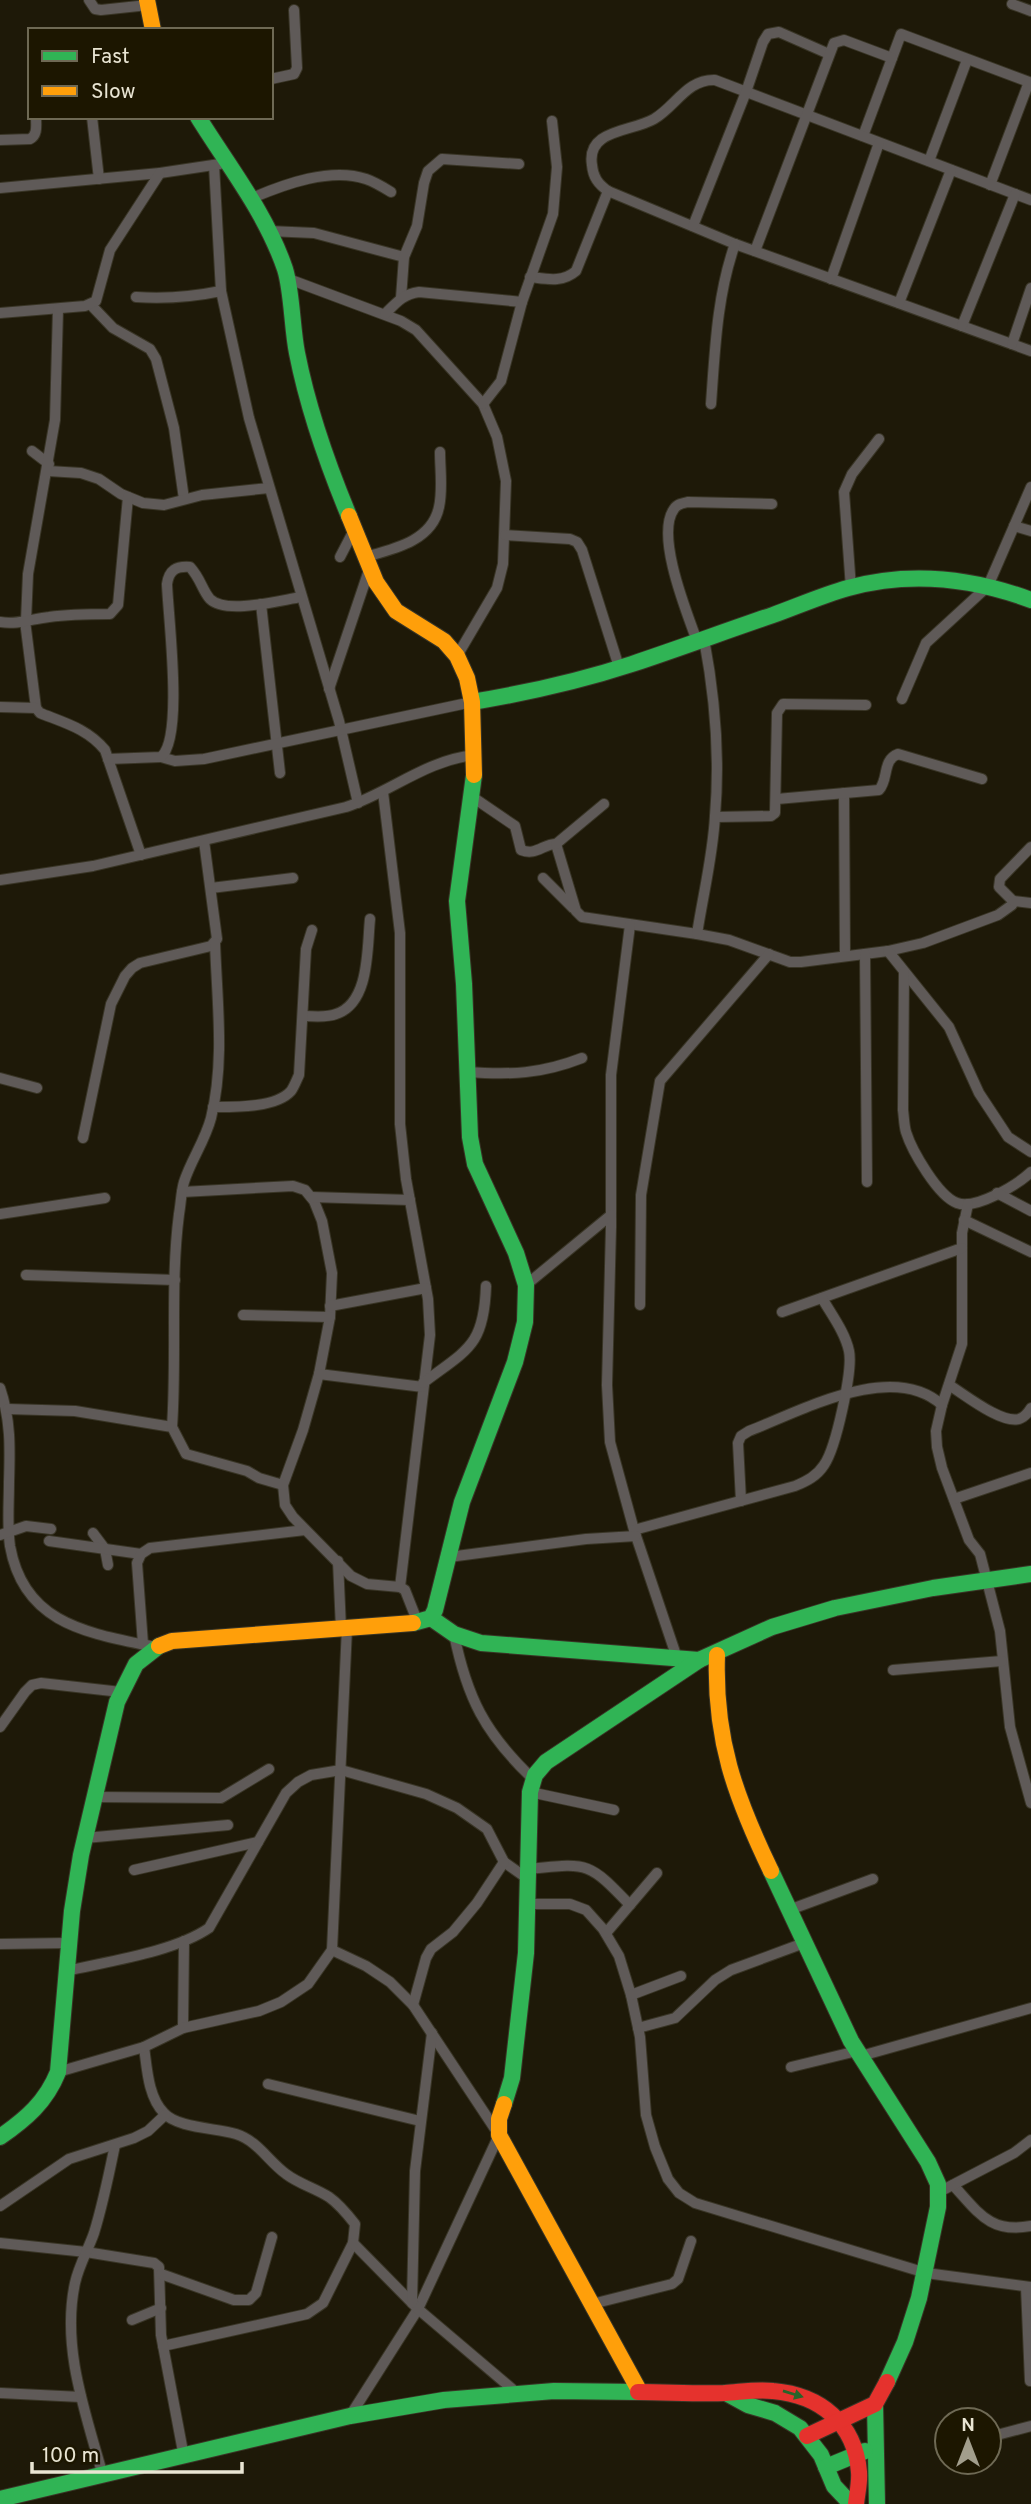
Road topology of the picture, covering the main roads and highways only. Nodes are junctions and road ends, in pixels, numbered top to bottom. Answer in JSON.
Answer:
{"nodes":[{"id":1,"x":148,"y":2,"type":"edge"},
{"id":2,"x":153,"y":28,"type":"edge"},
{"id":3,"x":199,"y":119,"type":"edge"},
{"id":4,"x":1031,"y":600,"type":"edge"},
{"id":5,"x":472,"y":702,"type":"junction"},
{"id":6,"x":1031,"y":1574,"type":"edge"},
{"id":7,"x":424,"y":1621,"type":"junction"},
{"id":8,"x":717,"y":1655,"type":"junction"},
{"id":9,"x":699,"y":1660,"type":"junction"},
{"id":10,"x":0,"y":2137,"type":"edge"},
{"id":11,"x":640,"y":2392,"type":"junction"},
{"id":12,"x":726,"y":2393,"type":"junction"},
{"id":13,"x":875,"y":2404,"type":"junction"},
{"id":14,"x":841,"y":2421,"type":"junction"},
{"id":15,"x":807,"y":2436,"type":"junction"},
{"id":16,"x":877,"y":2445,"type":"junction"},
{"id":17,"x":856,"y":2455,"type":"junction"},
{"id":18,"x":826,"y":2467,"type":"junction"},
{"id":19,"x":0,"y":2500,"type":"edge"},
{"id":20,"x":20,"y":2500,"type":"edge"},
{"id":21,"x":853,"y":2504,"type":"edge"},
{"id":22,"x":877,"y":2504,"type":"edge"}],
"edges":[{"from":1,"to":2,"type":"main road"},
{"from":3,"to":5,"type":"main road"},
{"from":4,"to":5,"type":"main road"},
{"from":5,"to":7,"type":"main road"},
{"from":6,"to":8,"type":"main road"},
{"from":7,"to":9,"type":"main road"},
{"from":7,"to":10,"type":"main road"},
{"from":8,"to":9,"type":"main road"},
{"from":8,"to":13,"type":"main road"},
{"from":9,"to":11,"type":"main road"},
{"from":11,"to":12,"type":"main road"},
{"from":11,"to":20,"type":"main road"},
{"from":12,"to":14,"type":"main road","one_way":true},
{"from":12,"to":15,"type":"main road"},
{"from":13,"to":14,"type":"main road"},
{"from":13,"to":16,"type":"main road"},
{"from":14,"to":15,"type":"main road"},
{"from":14,"to":17,"type":"main road"},
{"from":15,"to":18,"type":"main road"},
{"from":16,"to":17,"type":"main road"},
{"from":16,"to":22,"type":"main road"},
{"from":17,"to":18,"type":"main road"},
{"from":17,"to":21,"type":"main road"},
{"from":18,"to":21,"type":"main road"},
{"from":19,"to":20,"type":"main road"}]}
